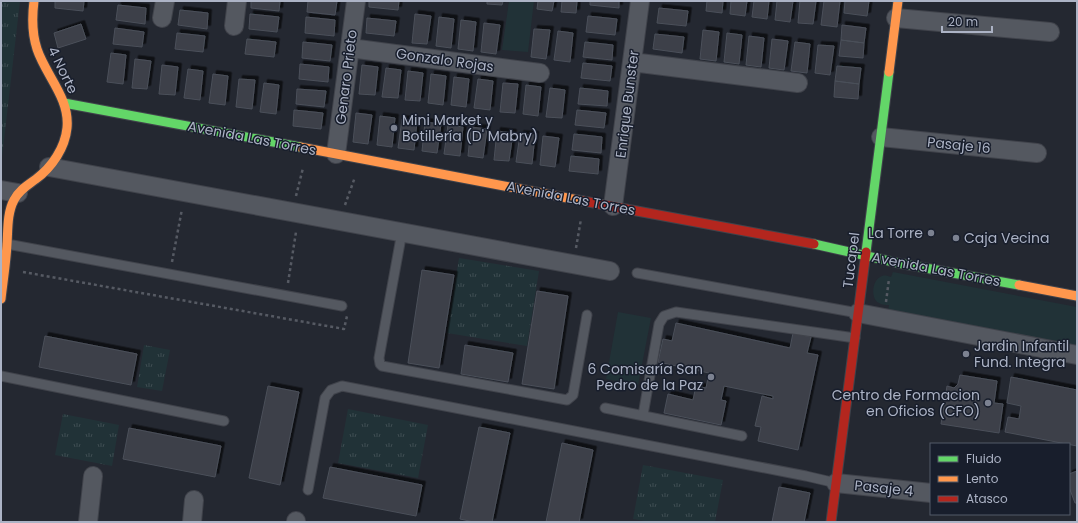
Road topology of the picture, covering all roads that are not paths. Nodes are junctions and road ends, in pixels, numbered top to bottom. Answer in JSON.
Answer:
{"nodes":[{"id":1,"x":34,"y":1,"type":"edge"},
{"id":2,"x":237,"y":1,"type":"edge"},
{"id":3,"x":356,"y":1,"type":"edge"},
{"id":4,"x":640,"y":1,"type":"edge"},
{"id":5,"x":897,"y":9,"type":"edge"},
{"id":6,"x":234,"y":26,"type":"dead end"},
{"id":7,"x":1050,"y":32,"type":"dead end"},
{"id":8,"x":350,"y":48,"type":"junction"},
{"id":9,"x":632,"y":62,"type":"junction"},
{"id":10,"x":540,"y":73,"type":"dead end"},
{"id":11,"x":798,"y":83,"type":"dead end"},
{"id":12,"x":64,"y":103,"type":"junction"},
{"id":13,"x":881,"y":137,"type":"junction"},
{"id":14,"x":1037,"y":153,"type":"dead end"},
{"id":15,"x":336,"y":154,"type":"junction"},
{"id":16,"x":49,"y":167,"type":"junction"},
{"id":17,"x":10,"y":191,"type":"edge"},
{"id":18,"x":613,"y":206,"type":"junction"},
{"id":19,"x":402,"y":232,"type":"junction"},
{"id":20,"x":7,"y":244,"type":"junction"},
{"id":21,"x":866,"y":256,"type":"junction"},
{"id":22,"x":610,"y":271,"type":"dead end"},
{"id":23,"x":637,"y":273,"type":"dead end"},
{"id":24,"x":1077,"y":296,"type":"edge"},
{"id":25,"x":1,"y":299,"type":"edge"},
{"id":26,"x":342,"y":306,"type":"road end"},
{"id":27,"x":858,"y":313,"type":"junction"},
{"id":28,"x":587,"y":314,"type":"dead end"},
{"id":29,"x":855,"y":338,"type":"junction"},
{"id":30,"x":1077,"y":355,"type":"edge"},
{"id":31,"x":1,"y":376,"type":"edge"},
{"id":32,"x":605,"y":408,"type":"dead end"},
{"id":33,"x":643,"y":415,"type":"junction"},
{"id":34,"x":224,"y":421,"type":"dead end"},
{"id":35,"x":742,"y":436,"type":"dead end"},
{"id":36,"x":93,"y":476,"type":"dead end"},
{"id":37,"x":836,"y":483,"type":"junction"},
{"id":38,"x":308,"y":490,"type":"dead end"},
{"id":39,"x":930,"y":493,"type":"edge"},
{"id":40,"x":194,"y":500,"type":"dead end"},
{"id":41,"x":88,"y":522,"type":"edge"},
{"id":42,"x":192,"y":522,"type":"edge"},
{"id":43,"x":831,"y":522,"type":"edge"}],
"edges":[{"from":1,"to":12,"type":"street","name":"4 Norte"},
{"from":2,"to":6,"type":"street"},
{"from":3,"to":8,"type":"street","name":"Genaro Prieto"},
{"from":4,"to":9,"type":"street","name":"Enrique Bunster"},
{"from":5,"to":7,"type":"street"},
{"from":5,"to":13,"type":"street","name":"Tucapel"},
{"from":8,"to":10,"type":"street","name":"Gonzalo Rojas"},
{"from":8,"to":15,"type":"street","name":"Genaro Prieto"},
{"from":9,"to":11,"type":"street"},
{"from":9,"to":18,"type":"street","name":"Enrique Bunster"},
{"from":12,"to":15,"type":"street","name":"Avenida Las Torres"},
{"from":12,"to":16,"type":"street","name":"4 Norte"},
{"from":13,"to":14,"type":"street","name":"Pasaje 16"},
{"from":13,"to":21,"type":"street","name":"Tucapel"},
{"from":15,"to":18,"type":"street","name":"Avenida Las Torres"},
{"from":16,"to":17,"type":"street","name":"4 Norte"},
{"from":16,"to":19,"type":"street"},
{"from":17,"to":20,"type":"street","name":"4 Norte"},
{"from":18,"to":21,"type":"street","name":"Avenida Las Torres"},
{"from":19,"to":22,"type":"street"},
{"from":19,"to":28,"type":"lane"},
{"from":20,"to":25,"type":"street","name":"4 Norte"},
{"from":20,"to":26,"type":"lane"},
{"from":21,"to":24,"type":"street","name":"Avenida Las Torres"},
{"from":21,"to":27,"type":"street","name":"Tucapel"},
{"from":23,"to":27,"type":"lane"},
{"from":27,"to":29,"type":"street","name":"Tucapel"},
{"from":27,"to":30,"type":"street"},
{"from":29,"to":33,"type":"lane"},
{"from":29,"to":37,"type":"street","name":"Tucapel"},
{"from":31,"to":34,"type":"lane"},
{"from":32,"to":33,"type":"lane"},
{"from":33,"to":35,"type":"lane"},
{"from":36,"to":41,"type":"street"},
{"from":37,"to":38,"type":"lane"},
{"from":37,"to":39,"type":"street","name":"Pasaje 4"},
{"from":37,"to":43,"type":"street","name":"Tucapel"},
{"from":40,"to":42,"type":"street"}]}
